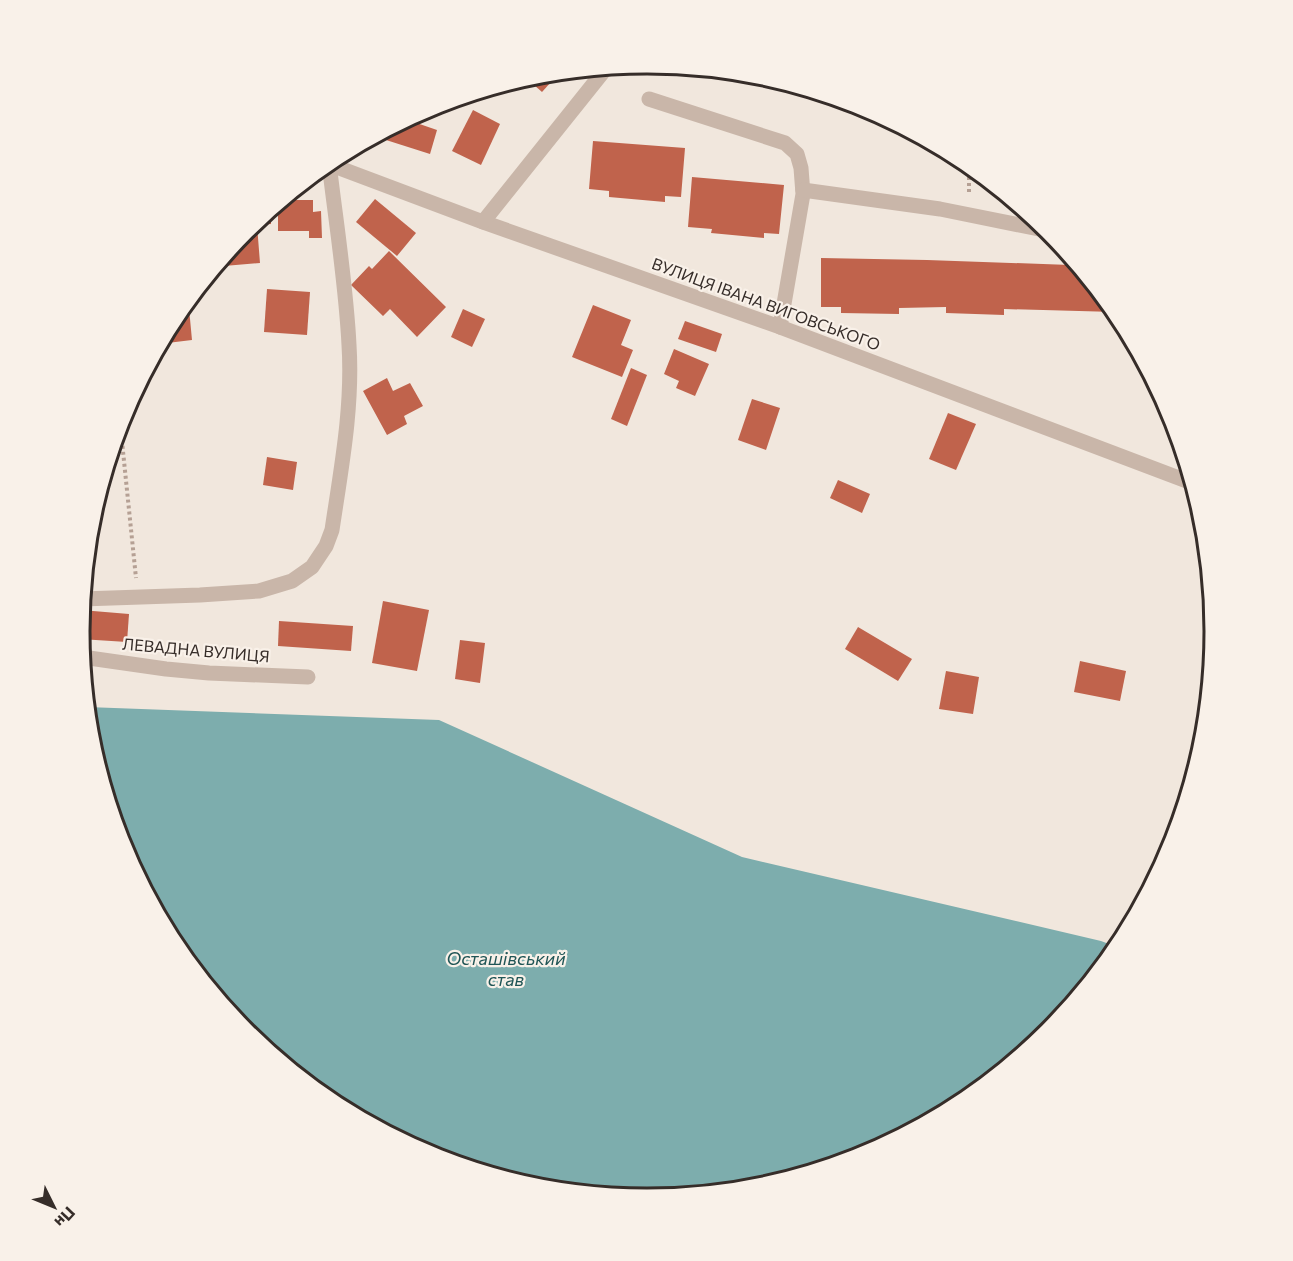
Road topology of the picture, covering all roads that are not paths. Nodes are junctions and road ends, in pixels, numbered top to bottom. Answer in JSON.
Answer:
{"nodes":[{"id":1,"x":600,"y":76,"type":"edge"},
{"id":2,"x":649,"y":99,"type":"dead end"},
{"id":3,"x":337,"y":167,"type":"edge"},
{"id":4,"x":329,"y":173,"type":"edge"},
{"id":5,"x":803,"y":190,"type":"junction"},
{"id":6,"x":483,"y":222,"type":"junction"},
{"id":7,"x":1030,"y":227,"type":"edge"},
{"id":8,"x":780,"y":327,"type":"junction"},
{"id":9,"x":1183,"y":480,"type":"edge"},
{"id":10,"x":91,"y":598,"type":"edge"},
{"id":11,"x":91,"y":658,"type":"edge"},
{"id":12,"x":308,"y":677,"type":"dead end"}],
"edges":[{"from":1,"to":6,"type":"street"},
{"from":2,"to":5,"type":"street"},
{"from":3,"to":6,"type":"street","name":"ВУЛИЦЯ ІВАНА ВИГОВСЬКОГО"},
{"from":4,"to":10,"type":"street"},
{"from":5,"to":7,"type":"street"},
{"from":5,"to":8,"type":"street"},
{"from":6,"to":8,"type":"street","name":"ВУЛИЦЯ ІВАНА ВИГОВСЬКОГО"},
{"from":8,"to":9,"type":"street","name":"ВУЛИЦЯ ІВАНА ВИГОВСЬКОГО"},
{"from":11,"to":12,"type":"street","name":"ЛЕВАДНА ВУЛИЦЯ"}]}
